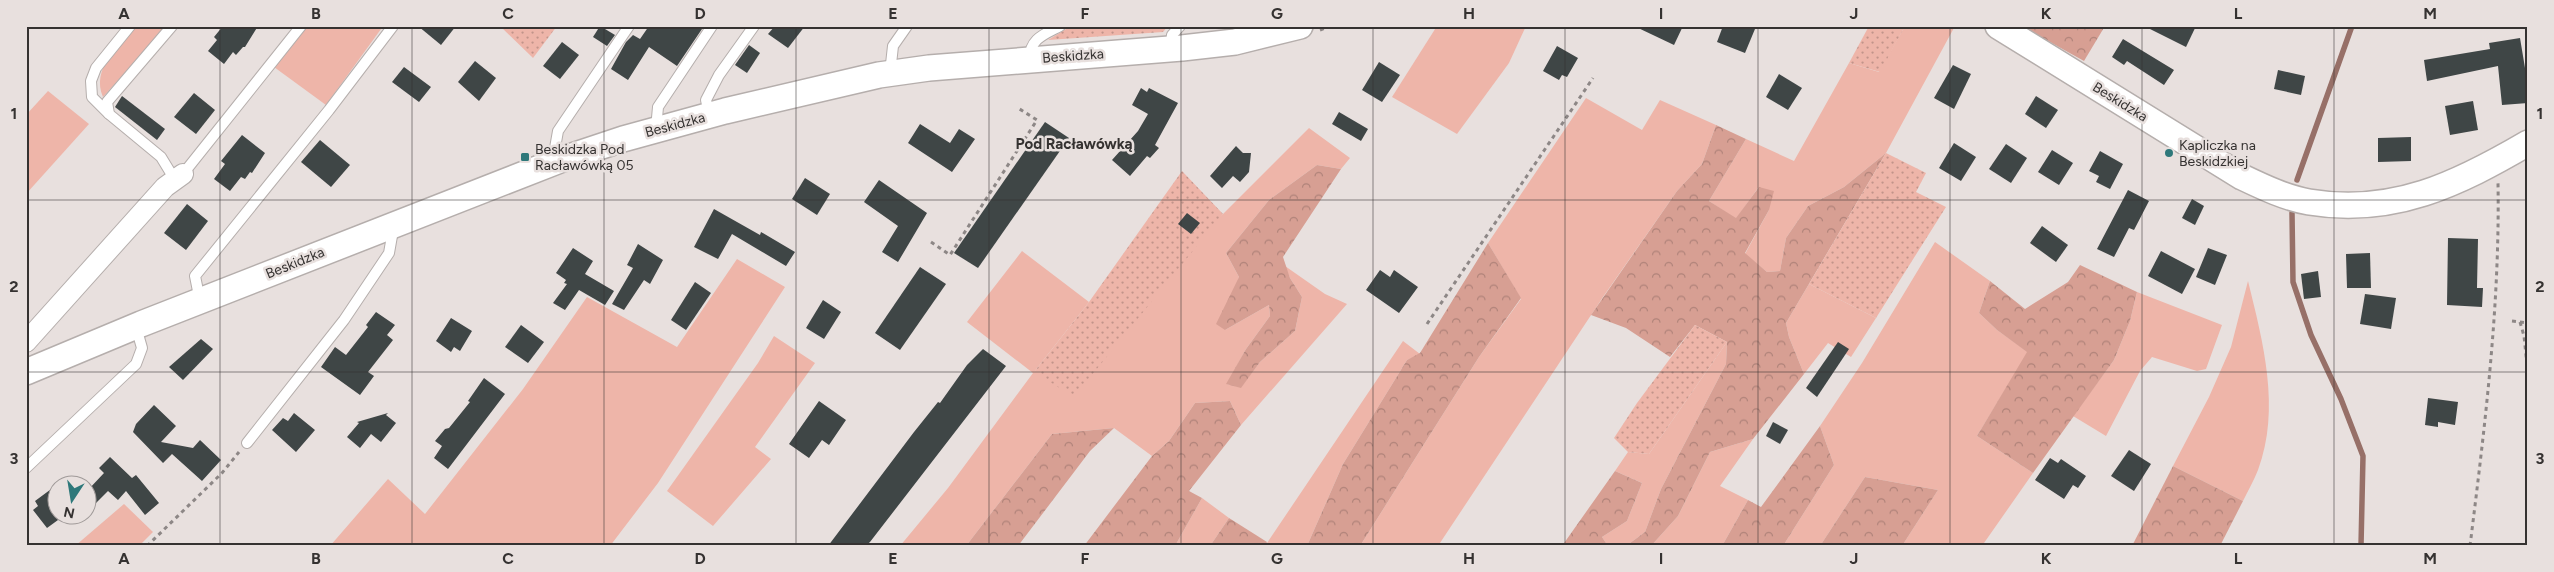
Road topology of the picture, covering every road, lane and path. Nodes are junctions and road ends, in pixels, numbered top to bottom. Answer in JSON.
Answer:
{"nodes":[{"id":1,"x":130,"y":26,"type":"edge"},
{"id":2,"x":172,"y":26,"type":"edge"},
{"id":3,"x":301,"y":26,"type":"edge"},
{"id":4,"x":393,"y":26,"type":"edge"},
{"id":5,"x":628,"y":26,"type":"edge"},
{"id":6,"x":712,"y":26,"type":"edge"},
{"id":7,"x":754,"y":26,"type":"edge"},
{"id":8,"x":907,"y":26,"type":"edge"},
{"id":9,"x":1060,"y":26,"type":"edge"},
{"id":10,"x":1180,"y":26,"type":"edge"},
{"id":11,"x":1330,"y":26,"type":"edge"},
{"id":12,"x":1998,"y":26,"type":"edge"},
{"id":13,"x":1308,"y":29,"type":"edge"},
{"id":14,"x":1170,"y":49,"type":"junction"},
{"id":15,"x":1028,"y":59,"type":"junction"},
{"id":16,"x":890,"y":74,"type":"junction"},
{"id":17,"x":1593,"y":78,"type":"dead end"},
{"id":18,"x":1018,"y":108,"type":"dead end"},
{"id":19,"x":109,"y":114,"type":"junction"},
{"id":20,"x":709,"y":115,"type":"junction"},
{"id":21,"x":656,"y":130,"type":"junction"},
{"id":22,"x":2528,"y":143,"type":"edge"},
{"id":23,"x":560,"y":160,"type":"junction"},
{"id":24,"x":2493,"y":163,"type":"junction"},
{"id":25,"x":179,"y":177,"type":"junction"},
{"id":26,"x":389,"y":226,"type":"junction"},
{"id":27,"x":931,"y":242,"type":"dead end"},
{"id":28,"x":200,"y":302,"type":"junction"},
{"id":29,"x":2512,"y":322,"type":"dead end"},
{"id":30,"x":2520,"y":322,"type":"junction"},
{"id":31,"x":2528,"y":323,"type":"edge"},
{"id":32,"x":1427,"y":324,"type":"dead end"},
{"id":33,"x":136,"y":327,"type":"junction"},
{"id":34,"x":26,"y":342,"type":"edge"},
{"id":35,"x":26,"y":372,"type":"edge"},
{"id":36,"x":2528,"y":374,"type":"edge"},
{"id":37,"x":247,"y":443,"type":"joint"},
{"id":38,"x":26,"y":468,"type":"edge"},
{"id":39,"x":147,"y":546,"type":"edge"},
{"id":40,"x":2470,"y":546,"type":"edge"}],
"edges":[{"from":1,"to":19,"type":"lane"},
{"from":2,"to":19,"type":"lane"},
{"from":3,"to":25,"type":"lane"},
{"from":4,"to":28,"type":"lane"},
{"from":5,"to":23,"type":"lane"},
{"from":6,"to":21,"type":"lane"},
{"from":7,"to":20,"type":"lane"},
{"from":8,"to":16,"type":"lane"},
{"from":9,"to":15,"type":"lane"},
{"from":10,"to":14,"type":"lane"},
{"from":11,"to":13,"type":"path"},
{"from":12,"to":24,"type":"street","name":"Beskidzka"},
{"from":13,"to":14,"type":"street","name":"Beskidzka"},
{"from":14,"to":15,"type":"street","name":"Beskidzka"},
{"from":15,"to":16,"type":"street","name":"Beskidzka"},
{"from":16,"to":20,"type":"street","name":"Beskidzka"},
{"from":17,"to":32,"type":"path"},
{"from":18,"to":27,"type":"path"},
{"from":19,"to":25,"type":"lane"},
{"from":20,"to":21,"type":"street","name":"Beskidzka"},
{"from":21,"to":23,"type":"street","name":"Beskidzka"},
{"from":22,"to":24,"type":"street","name":"Beskidzka"},
{"from":23,"to":26,"type":"street","name":"Beskidzka"},
{"from":24,"to":40,"type":"path"},
{"from":25,"to":34,"type":"street"},
{"from":26,"to":28,"type":"street","name":"Beskidzka"},
{"from":26,"to":37,"type":"lane"},
{"from":28,"to":33,"type":"street","name":"Beskidzka"},
{"from":29,"to":30,"type":"path"},
{"from":30,"to":31,"type":"path"},
{"from":30,"to":36,"type":"path"},
{"from":33,"to":35,"type":"street","name":"Beskidzka"},
{"from":33,"to":38,"type":"lane"},
{"from":37,"to":39,"type":"path"}]}
